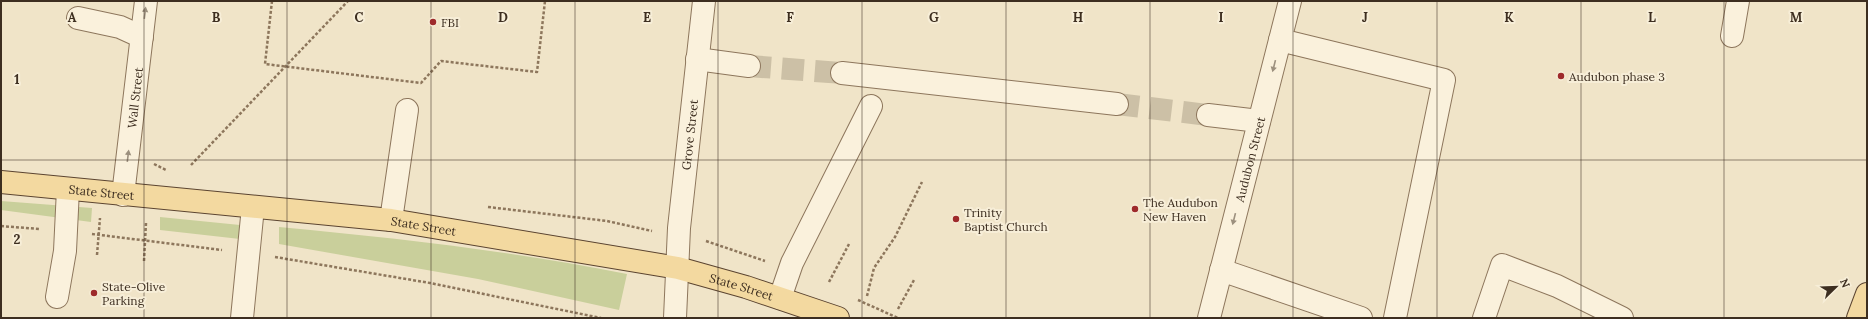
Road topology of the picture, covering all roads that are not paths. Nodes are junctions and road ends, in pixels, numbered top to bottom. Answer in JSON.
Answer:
{"nodes":[{"id":1,"x":146,"y":1,"type":"edge"},
{"id":2,"x":704,"y":1,"type":"edge"},
{"id":3,"x":1290,"y":1,"type":"edge"},
{"id":4,"x":1738,"y":1,"type":"edge"},
{"id":5,"x":78,"y":18,"type":"dead end"},
{"id":6,"x":142,"y":36,"type":"junction"},
{"id":7,"x":1732,"y":36,"type":"dead end"},
{"id":8,"x":1280,"y":40,"type":"junction"},
{"id":9,"x":697,"y":59,"type":"junction"},
{"id":10,"x":749,"y":66,"type":"tunnel mouth"},
{"id":11,"x":842,"y":73,"type":"tunnel mouth"},
{"id":12,"x":1117,"y":104,"type":"tunnel mouth"},
{"id":13,"x":871,"y":106,"type":"dead end"},
{"id":14,"x":407,"y":110,"type":"dead end"},
{"id":15,"x":1208,"y":115,"type":"tunnel mouth"},
{"id":16,"x":1259,"y":121,"type":"junction"},
{"id":17,"x":1,"y":182,"type":"edge"},
{"id":18,"x":68,"y":189,"type":"junction"},
{"id":19,"x":123,"y":195,"type":"junction"},
{"id":20,"x":253,"y":207,"type":"junction"},
{"id":21,"x":391,"y":220,"type":"junction"},
{"id":22,"x":678,"y":268,"type":"junction"},
{"id":23,"x":1221,"y":270,"type":"junction"},
{"id":24,"x":1867,"y":294,"type":"edge"},
{"id":25,"x":57,"y":297,"type":"dead end"},
{"id":26,"x":780,"y":298,"type":"junction"},
{"id":27,"x":242,"y":318,"type":"edge"},
{"id":28,"x":676,"y":318,"type":"edge"},
{"id":29,"x":838,"y":318,"type":"edge"},
{"id":30,"x":1209,"y":318,"type":"edge"},
{"id":31,"x":1361,"y":318,"type":"edge"},
{"id":32,"x":1395,"y":318,"type":"edge"},
{"id":33,"x":1484,"y":318,"type":"edge"},
{"id":34,"x":1622,"y":318,"type":"edge"},
{"id":35,"x":1858,"y":318,"type":"edge"}],
"edges":[{"from":6,"to":1,"type":"street","name":"Wall Street","one_way":true},
{"from":2,"to":9,"type":"street","name":"Grove Street"},
{"from":3,"to":8,"type":"street","name":"Audubon Street"},
{"from":4,"to":7,"type":"street"},
{"from":5,"to":6,"type":"street"},
{"from":19,"to":6,"type":"street","name":"Wall Street","one_way":true},
{"from":8,"to":16,"type":"street","name":"Audubon Street","one_way":true},
{"from":8,"to":32,"type":"street"},
{"from":9,"to":10,"type":"street"},
{"from":9,"to":22,"type":"street","name":"Grove Street"},
{"from":11,"to":12,"type":"street"},
{"from":13,"to":26,"type":"street"},
{"from":14,"to":21,"type":"street"},
{"from":15,"to":16,"type":"street"},
{"from":16,"to":23,"type":"street","name":"Audubon Street","one_way":true},
{"from":17,"to":18,"type":"main road","name":"State Street"},
{"from":18,"to":19,"type":"main road","name":"State Street"},
{"from":18,"to":25,"type":"street"},
{"from":19,"to":20,"type":"main road","name":"State Street"},
{"from":20,"to":21,"type":"main road","name":"State Street"},
{"from":20,"to":27,"type":"street"},
{"from":21,"to":22,"type":"main road","name":"State Street"},
{"from":22,"to":26,"type":"main road","name":"State Street"},
{"from":22,"to":28,"type":"street","name":"Grove Street"},
{"from":23,"to":30,"type":"street","name":"Audubon Street"},
{"from":23,"to":31,"type":"street"},
{"from":24,"to":35,"type":"main road"},
{"from":26,"to":29,"type":"main road","name":"State Street"},
{"from":33,"to":34,"type":"street"}]}
